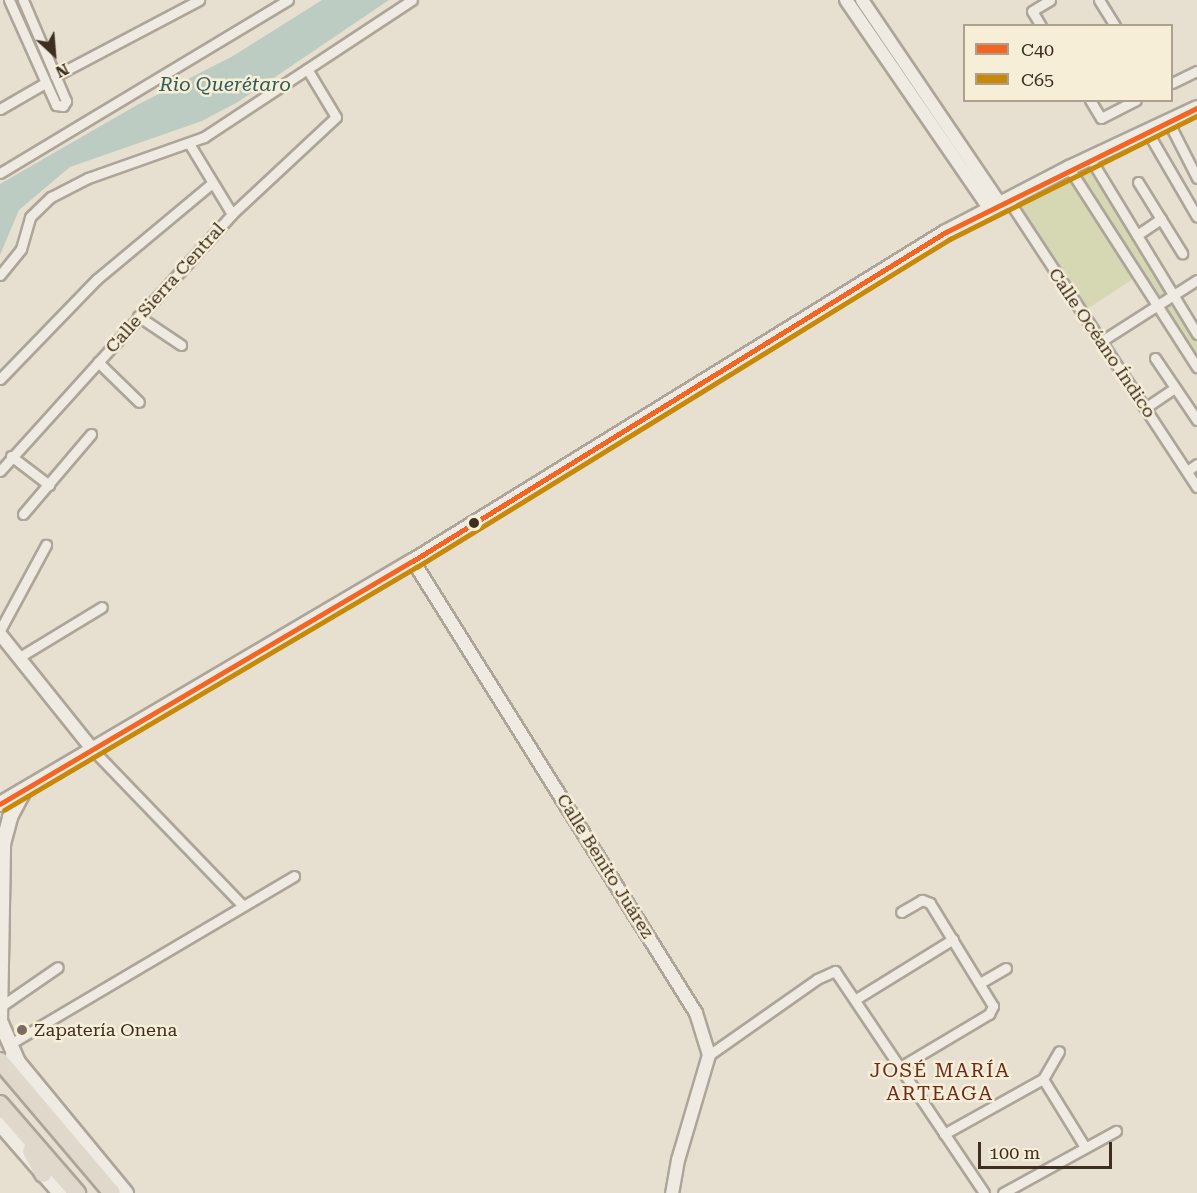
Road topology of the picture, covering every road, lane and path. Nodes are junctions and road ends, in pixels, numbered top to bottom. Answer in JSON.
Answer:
{"nodes":[{"id":1,"x":9,"y":0,"type":"edge"},
{"id":2,"x":24,"y":0,"type":"edge"},
{"id":3,"x":199,"y":0,"type":"edge"},
{"id":4,"x":288,"y":0,"type":"edge"},
{"id":5,"x":412,"y":0,"type":"edge"},
{"id":6,"x":862,"y":0,"type":"edge"},
{"id":7,"x":1050,"y":0,"type":"edge"},
{"id":8,"x":1099,"y":0,"type":"edge"},
{"id":9,"x":848,"y":1,"type":"edge"},
{"id":10,"x":1040,"y":24,"type":"edge"},
{"id":11,"x":1114,"y":24,"type":"edge"},
{"id":12,"x":36,"y":34,"type":"junction"},
{"id":13,"x":24,"y":39,"type":"junction"},
{"id":14,"x":307,"y":69,"type":"junction"},
{"id":15,"x":1197,"y":71,"type":"edge"},
{"id":16,"x":55,"y":76,"type":"junction"},
{"id":17,"x":45,"y":83,"type":"junction"},
{"id":18,"x":1173,"y":83,"type":"edge"},
{"id":19,"x":1091,"y":102,"type":"edge"},
{"id":20,"x":1132,"y":102,"type":"edge"},
{"id":21,"x":1197,"y":108,"type":"edge"},
{"id":22,"x":0,"y":110,"type":"edge"},
{"id":23,"x":1168,"y":121,"type":"junction"},
{"id":24,"x":1147,"y":131,"type":"junction"},
{"id":25,"x":190,"y":145,"type":"junction"},
{"id":26,"x":1090,"y":158,"type":"junction"},
{"id":27,"x":1069,"y":168,"type":"junction"},
{"id":28,"x":0,"y":173,"type":"edge"},
{"id":29,"x":1197,"y":178,"type":"edge"},
{"id":30,"x":1138,"y":182,"type":"dead end"},
{"id":31,"x":211,"y":184,"type":"junction"},
{"id":32,"x":998,"y":203,"type":"junction"},
{"id":33,"x":232,"y":214,"type":"junction"},
{"id":34,"x":1197,"y":217,"type":"edge"},
{"id":35,"x":1161,"y":219,"type":"junction"},
{"id":36,"x":1137,"y":235,"type":"junction"},
{"id":37,"x":1182,"y":253,"type":"dead end"},
{"id":38,"x":0,"y":275,"type":"edge"},
{"id":39,"x":1197,"y":280,"type":"edge"},
{"id":40,"x":1172,"y":296,"type":"junction"},
{"id":41,"x":1157,"y":306,"type":"junction"},
{"id":42,"x":138,"y":316,"type":"junction"},
{"id":43,"x":1197,"y":334,"type":"edge"},
{"id":44,"x":1100,"y":342,"type":"junction"},
{"id":45,"x":181,"y":345,"type":"dead end"},
{"id":46,"x":1155,"y":358,"type":"dead end"},
{"id":47,"x":98,"y":362,"type":"junction"},
{"id":48,"x":1197,"y":367,"type":"edge"},
{"id":49,"x":0,"y":379,"type":"edge"},
{"id":50,"x":1175,"y":388,"type":"junction"},
{"id":51,"x":139,"y":402,"type":"dead end"},
{"id":52,"x":1145,"y":408,"type":"junction"},
{"id":53,"x":1197,"y":420,"type":"edge"},
{"id":54,"x":91,"y":434,"type":"dead end"},
{"id":55,"x":11,"y":456,"type":"junction"},
{"id":56,"x":1197,"y":464,"type":"edge"},
{"id":57,"x":0,"y":471,"type":"edge"},
{"id":58,"x":1187,"y":471,"type":"junction"},
{"id":59,"x":49,"y":485,"type":"junction"},
{"id":60,"x":1197,"y":487,"type":"edge"},
{"id":61,"x":23,"y":514,"type":"dead end"},
{"id":62,"x":46,"y":545,"type":"dead end"},
{"id":63,"x":413,"y":561,"type":"junction"},
{"id":64,"x":102,"y":607,"type":"dead end"},
{"id":65,"x":0,"y":632,"type":"edge"},
{"id":66,"x":18,"y":658,"type":"junction"},
{"id":67,"x":93,"y":750,"type":"junction"},
{"id":68,"x":26,"y":789,"type":"junction"},
{"id":69,"x":0,"y":804,"type":"edge"},
{"id":70,"x":294,"y":876,"type":"dead end"},
{"id":71,"x":241,"y":904,"type":"junction"},
{"id":72,"x":901,"y":912,"type":"dead end"},
{"id":73,"x":953,"y":939,"type":"junction"},
{"id":74,"x":58,"y":967,"type":"dead end"},
{"id":75,"x":1006,"y":968,"type":"dead end"},
{"id":76,"x":980,"y":983,"type":"junction"},
{"id":77,"x":856,"y":999,"type":"junction"},
{"id":78,"x":0,"y":1007,"type":"edge"},
{"id":79,"x":5,"y":1042,"type":"edge"},
{"id":80,"x":1059,"y":1051,"type":"dead end"},
{"id":81,"x":709,"y":1055,"type":"junction"},
{"id":82,"x":0,"y":1061,"type":"edge"},
{"id":83,"x":900,"y":1067,"type":"junction"},
{"id":84,"x":1043,"y":1078,"type":"junction"},
{"id":85,"x":3,"y":1114,"type":"edge"},
{"id":86,"x":1116,"y":1131,"type":"dead end"},
{"id":87,"x":944,"y":1134,"type":"junction"},
{"id":88,"x":1085,"y":1147,"type":"junction"},
{"id":89,"x":94,"y":1172,"type":"junction"},
{"id":90,"x":43,"y":1174,"type":"joint"},
{"id":91,"x":60,"y":1193,"type":"edge"},
{"id":92,"x":77,"y":1193,"type":"edge"},
{"id":93,"x":112,"y":1193,"type":"edge"},
{"id":94,"x":125,"y":1193,"type":"edge"},
{"id":95,"x":672,"y":1193,"type":"edge"},
{"id":96,"x":984,"y":1193,"type":"edge"},
{"id":97,"x":1003,"y":1193,"type":"edge"}],
"edges":[{"from":1,"to":13,"type":"street"},
{"from":2,"to":12,"type":"street"},
{"from":3,"to":16,"type":"street"},
{"from":4,"to":28,"type":"street"},
{"from":5,"to":14,"type":"street"},
{"from":6,"to":32,"type":"street"},
{"from":7,"to":10,"type":"street"},
{"from":8,"to":11,"type":"street"},
{"from":9,"to":32,"type":"street"},
{"from":12,"to":13,"type":"street"},
{"from":12,"to":16,"type":"street"},
{"from":13,"to":17,"type":"street"},
{"from":14,"to":25,"type":"street"},
{"from":14,"to":33,"type":"street","name":"Calle Sierra Central"},
{"from":15,"to":18,"type":"street"},
{"from":16,"to":17,"type":"street"},
{"from":17,"to":22,"type":"street"},
{"from":19,"to":20,"type":"street"},
{"from":21,"to":23,"type":"main road"},
{"from":23,"to":24,"type":"main road"},
{"from":23,"to":29,"type":"street"},
{"from":24,"to":26,"type":"main road"},
{"from":24,"to":34,"type":"street"},
{"from":25,"to":31,"type":"street"},
{"from":25,"to":38,"type":"street"},
{"from":26,"to":27,"type":"main road"},
{"from":26,"to":36,"type":"street"},
{"from":27,"to":32,"type":"main road"},
{"from":27,"to":41,"type":"street"},
{"from":30,"to":35,"type":"street"},
{"from":31,"to":33,"type":"street"},
{"from":31,"to":49,"type":"street"},
{"from":32,"to":44,"type":"street","name":"Calle Océano Índico"},
{"from":32,"to":63,"type":"main road"},
{"from":33,"to":42,"type":"street","name":"Calle Sierra Central"},
{"from":35,"to":36,"type":"street"},
{"from":35,"to":37,"type":"street"},
{"from":36,"to":40,"type":"street"},
{"from":39,"to":40,"type":"street"},
{"from":40,"to":41,"type":"street"},
{"from":40,"to":43,"type":"street"},
{"from":41,"to":44,"type":"street"},
{"from":41,"to":48,"type":"street"},
{"from":42,"to":45,"type":"street"},
{"from":42,"to":47,"type":"street","name":"Calle Sierra Central"},
{"from":44,"to":52,"type":"street","name":"Calle Océano Índico"},
{"from":46,"to":50,"type":"street"},
{"from":47,"to":51,"type":"street"},
{"from":47,"to":55,"type":"street","name":"Calle Sierra Central"},
{"from":50,"to":52,"type":"street"},
{"from":50,"to":53,"type":"street"},
{"from":52,"to":58,"type":"street","name":"Calle Océano Índico"},
{"from":54,"to":59,"type":"street"},
{"from":55,"to":57,"type":"street","name":"Calle Sierra Central"},
{"from":55,"to":59,"type":"street"},
{"from":56,"to":58,"type":"street"},
{"from":58,"to":60,"type":"street","name":"Calle Océano Índico"},
{"from":59,"to":61,"type":"street"},
{"from":62,"to":65,"type":"street"},
{"from":63,"to":67,"type":"main road"},
{"from":63,"to":81,"type":"street","name":"Calle Benito Juárez"},
{"from":64,"to":66,"type":"street"},
{"from":65,"to":66,"type":"street"},
{"from":66,"to":67,"type":"street"},
{"from":67,"to":68,"type":"main road"},
{"from":67,"to":71,"type":"street"},
{"from":68,"to":69,"type":"main road"},
{"from":68,"to":78,"type":"main road"},
{"from":70,"to":71,"type":"street"},
{"from":71,"to":79,"type":"street"},
{"from":72,"to":73,"type":"street"},
{"from":73,"to":76,"type":"street"},
{"from":73,"to":77,"type":"street"},
{"from":74,"to":78,"type":"street"},
{"from":75,"to":76,"type":"street"},
{"from":76,"to":83,"type":"street"},
{"from":77,"to":81,"type":"street"},
{"from":77,"to":83,"type":"street"},
{"from":78,"to":79,"type":"main road"},
{"from":79,"to":94,"type":"main road"},
{"from":80,"to":84,"type":"street"},
{"from":81,"to":95,"type":"street"},
{"from":82,"to":89,"type":"highway"},
{"from":83,"to":87,"type":"street"},
{"from":84,"to":87,"type":"street"},
{"from":84,"to":88,"type":"street"},
{"from":85,"to":90,"type":"highway"},
{"from":85,"to":92,"type":"highway"},
{"from":86,"to":88,"type":"street"},
{"from":87,"to":96,"type":"street"},
{"from":88,"to":97,"type":"street"},
{"from":89,"to":93,"type":"highway"},
{"from":89,"to":94,"type":"highway"},
{"from":90,"to":91,"type":"main road"}]}
